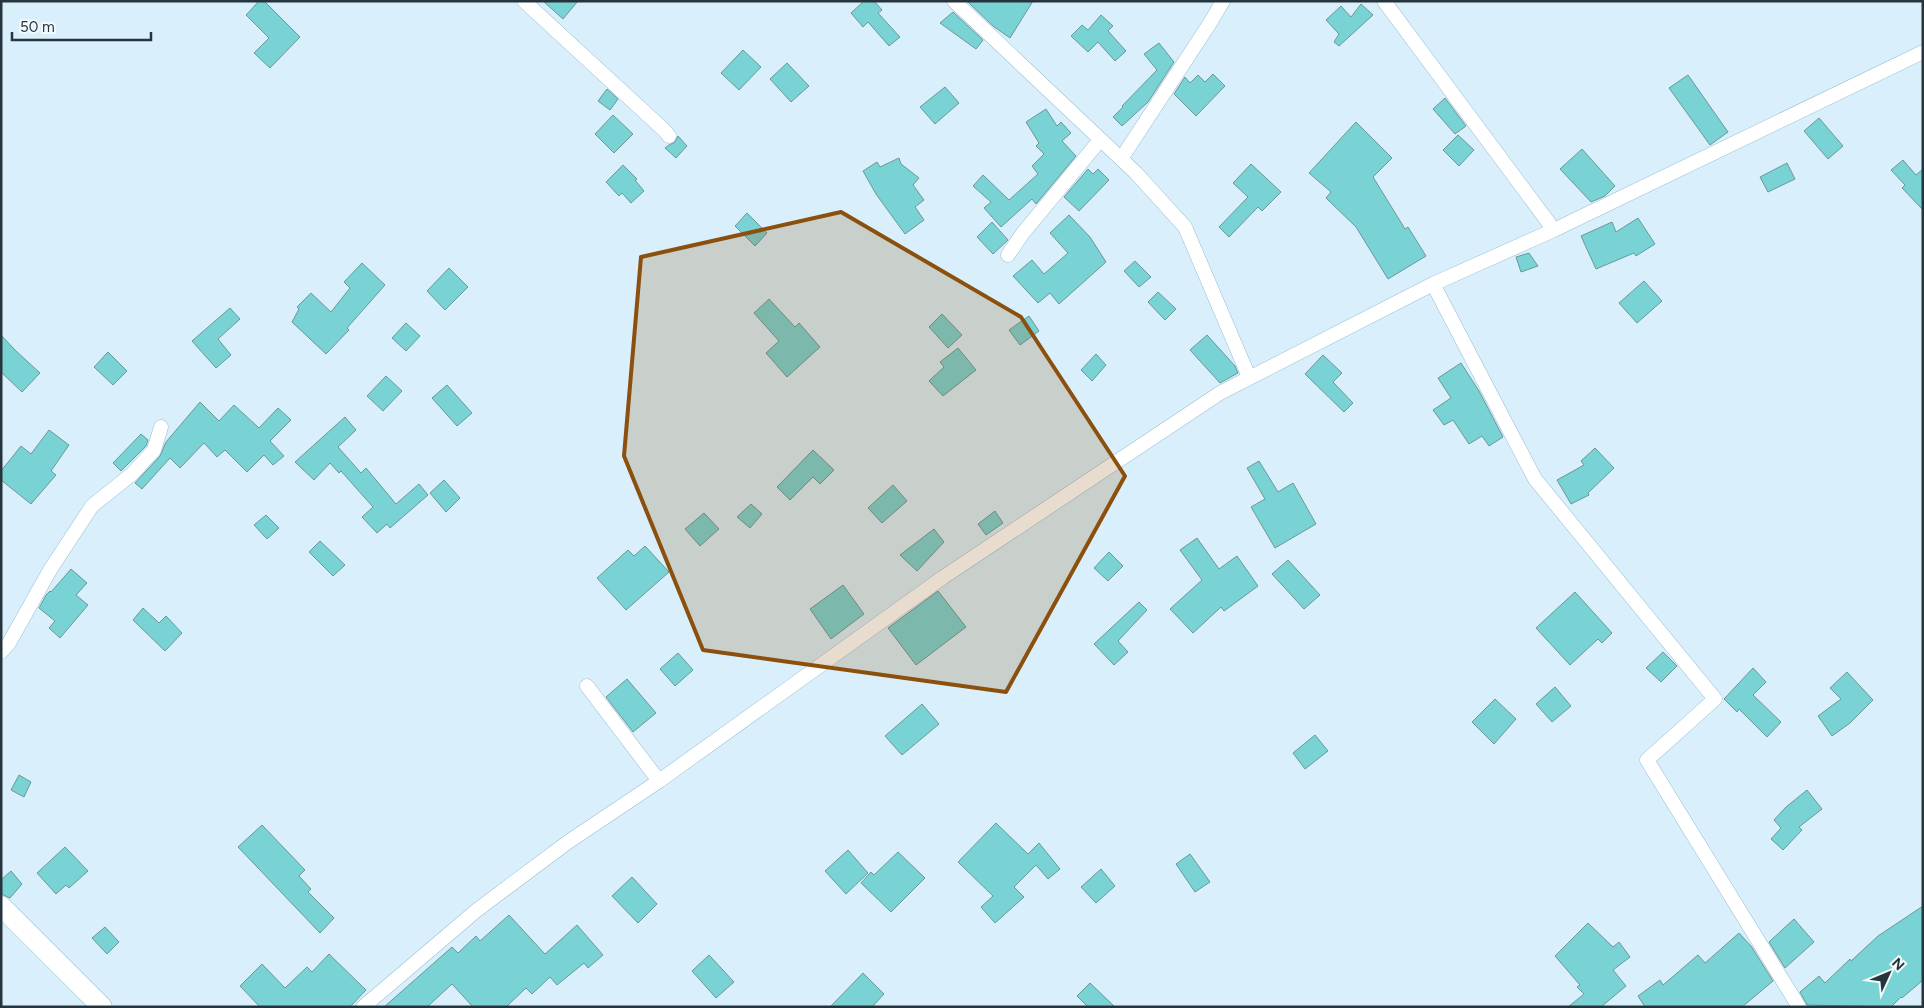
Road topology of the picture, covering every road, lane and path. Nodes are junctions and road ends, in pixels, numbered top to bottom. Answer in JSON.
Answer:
{"nodes":[{"id":1,"x":524,"y":1,"type":"edge"},
{"id":2,"x":954,"y":1,"type":"edge"},
{"id":3,"x":1223,"y":1,"type":"edge"},
{"id":4,"x":1384,"y":1,"type":"edge"},
{"id":5,"x":1923,"y":52,"type":"edge"},
{"id":6,"x":669,"y":136,"type":"dead end"},
{"id":7,"x":1100,"y":140,"type":"junction"},
{"id":8,"x":1121,"y":159,"type":"junction"},
{"id":9,"x":1554,"y":230,"type":"junction"},
{"id":10,"x":1008,"y":256,"type":"dead end"},
{"id":11,"x":1433,"y":284,"type":"junction"},
{"id":12,"x":1249,"y":377,"type":"junction"},
{"id":13,"x":161,"y":428,"type":"dead end"},
{"id":14,"x":1,"y":652,"type":"edge"},
{"id":15,"x":586,"y":686,"type":"dead end"},
{"id":16,"x":659,"y":780,"type":"junction"},
{"id":17,"x":1,"y":906,"type":"edge"},
{"id":18,"x":102,"y":1007,"type":"edge"},
{"id":19,"x":363,"y":1007,"type":"edge"},
{"id":20,"x":1799,"y":1007,"type":"edge"}],
"edges":[{"from":1,"to":6,"type":"street"},
{"from":2,"to":7,"type":"street"},
{"from":3,"to":8,"type":"street"},
{"from":4,"to":9,"type":"street"},
{"from":5,"to":9,"type":"street"},
{"from":7,"to":8,"type":"street"},
{"from":7,"to":10,"type":"street"},
{"from":8,"to":12,"type":"street"},
{"from":9,"to":11,"type":"street"},
{"from":11,"to":12,"type":"street"},
{"from":11,"to":20,"type":"street"},
{"from":12,"to":16,"type":"street"},
{"from":13,"to":14,"type":"street"},
{"from":15,"to":16,"type":"street"},
{"from":16,"to":19,"type":"street"},
{"from":17,"to":18,"type":"street"}]}
